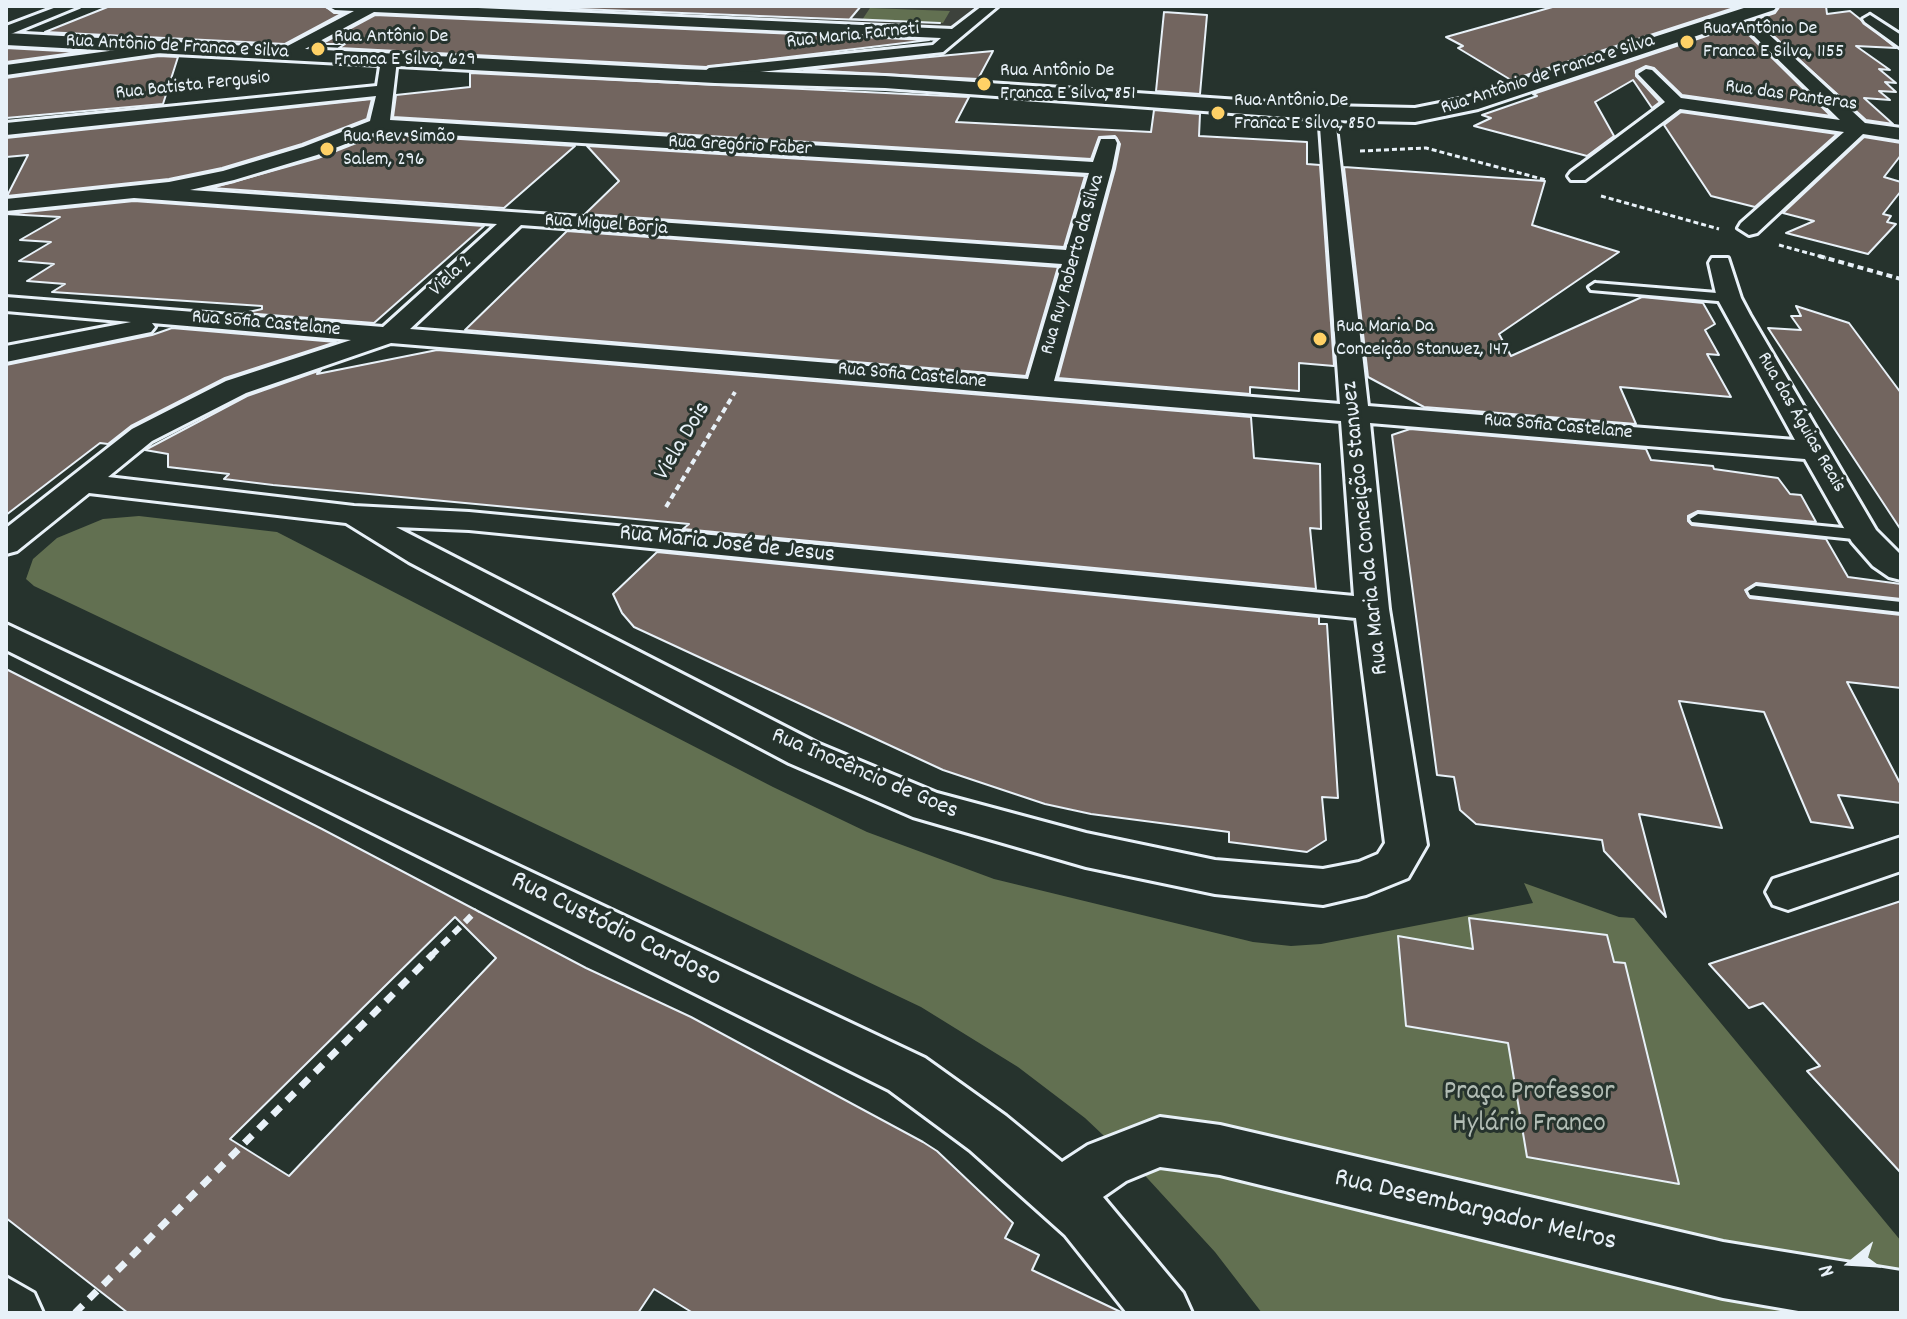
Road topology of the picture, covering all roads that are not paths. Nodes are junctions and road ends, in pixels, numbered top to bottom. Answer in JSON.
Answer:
{"nodes":[{"id":1,"x":72,"y":6,"type":"edge"},
{"id":2,"x":335,"y":6,"type":"edge"},
{"id":3,"x":737,"y":6,"type":"edge"},
{"id":4,"x":991,"y":6,"type":"edge"},
{"id":5,"x":1768,"y":6,"type":"edge"},
{"id":6,"x":372,"y":8,"type":"edge"},
{"id":7,"x":1870,"y":19,"type":"dead end"},
{"id":8,"x":719,"y":22,"type":"junction"},
{"id":9,"x":6,"y":31,"type":"edge"},
{"id":10,"x":1757,"y":31,"type":"dead end"},
{"id":11,"x":959,"y":34,"type":"junction"},
{"id":12,"x":6,"y":39,"type":"edge"},
{"id":13,"x":1901,"y":43,"type":"edge"},
{"id":14,"x":175,"y":47,"type":"junction"},
{"id":15,"x":284,"y":54,"type":"junction"},
{"id":16,"x":869,"y":58,"type":"junction"},
{"id":17,"x":389,"y":60,"type":"junction"},
{"id":18,"x":6,"y":70,"type":"edge"},
{"id":19,"x":1646,"y":74,"type":"dead end"},
{"id":20,"x":699,"y":75,"type":"junction"},
{"id":21,"x":885,"y":82,"type":"junction"},
{"id":22,"x":939,"y":88,"type":"junction"},
{"id":23,"x":385,"y":90,"type":"junction"},
{"id":24,"x":1676,"y":103,"type":"junction"},
{"id":25,"x":1328,"y":113,"type":"junction"},
{"id":26,"x":377,"y":125,"type":"junction"},
{"id":27,"x":1859,"y":128,"type":"junction"},
{"id":28,"x":6,"y":129,"type":"edge"},
{"id":29,"x":1901,"y":134,"type":"edge"},
{"id":30,"x":1108,"y":143,"type":"dead end"},
{"id":31,"x":1102,"y":168,"type":"junction"},
{"id":32,"x":1583,"y":184,"type":"road end"},
{"id":33,"x":135,"y":192,"type":"junction"},
{"id":34,"x":6,"y":205,"type":"edge"},
{"id":35,"x":515,"y":219,"type":"junction"},
{"id":36,"x":1749,"y":228,"type":"dead end"},
{"id":37,"x":1076,"y":258,"type":"junction"},
{"id":38,"x":1720,"y":263,"type":"dead end"},
{"id":39,"x":1595,"y":287,"type":"dead end"},
{"id":40,"x":1729,"y":298,"type":"junction"},
{"id":41,"x":6,"y":304,"type":"edge"},
{"id":42,"x":62,"y":308,"type":"junction"},
{"id":43,"x":186,"y":318,"type":"junction"},
{"id":44,"x":389,"y":335,"type":"junction"},
{"id":45,"x":9,"y":353,"type":"edge"},
{"id":46,"x":1039,"y":387,"type":"junction"},
{"id":47,"x":1356,"y":412,"type":"junction"},
{"id":48,"x":1817,"y":451,"type":"junction"},
{"id":49,"x":83,"y":483,"type":"junction"},
{"id":50,"x":354,"y":515,"type":"junction"},
{"id":51,"x":1698,"y":519,"type":"dead end"},
{"id":52,"x":1863,"y":535,"type":"junction"},
{"id":53,"x":6,"y":544,"type":"edge"},
{"id":54,"x":1901,"y":570,"type":"edge"},
{"id":55,"x":1756,"y":591,"type":"dead end"},
{"id":56,"x":1901,"y":607,"type":"edge"},
{"id":57,"x":1372,"y":609,"type":"junction"},
{"id":58,"x":6,"y":636,"type":"edge"},
{"id":59,"x":1406,"y":845,"type":"joint"},
{"id":60,"x":1901,"y":854,"type":"edge"},
{"id":61,"x":1788,"y":892,"type":"dead end"},
{"id":62,"x":1061,"y":1195,"type":"junction"},
{"id":63,"x":1901,"y":1300,"type":"edge"},
{"id":64,"x":6,"y":1306,"type":"edge"},
{"id":65,"x":14,"y":1313,"type":"edge"},
{"id":66,"x":1163,"y":1313,"type":"edge"}],
"edges":[{"from":1,"to":9,"type":"street"},
{"from":2,"to":6,"type":"street"},
{"from":3,"to":8,"type":"street"},
{"from":4,"to":11,"type":"street","name":"Rua Maria Farneti"},
{"from":5,"to":25,"type":"main road","name":"Rua Antônio de Franca e Silva"},
{"from":6,"to":8,"type":"street"},
{"from":6,"to":15,"type":"street"},
{"from":7,"to":13,"type":"street"},
{"from":8,"to":11,"type":"street"},
{"from":10,"to":27,"type":"street"},
{"from":11,"to":16,"type":"street","name":"Rua Maria Farneti"},
{"from":12,"to":14,"type":"main road","name":"Rua Antônio de Franca e Silva"},
{"from":14,"to":15,"type":"main road","name":"Rua Antônio de Franca e Silva"},
{"from":14,"to":18,"type":"street"},
{"from":15,"to":17,"type":"main road","name":"Rua Antônio de Franca e Silva"},
{"from":16,"to":20,"type":"street","name":"Rua Maria Farneti"},
{"from":16,"to":21,"type":"main road"},
{"from":17,"to":20,"type":"main road","name":"Rua Antônio de Franca e Silva"},
{"from":17,"to":23,"type":"street"},
{"from":19,"to":24,"type":"street"},
{"from":20,"to":21,"type":"main road","name":"Rua Antônio de Franca e Silva"},
{"from":20,"to":22,"type":"main road","name":"Rua Antônio de Franca e Silva"},
{"from":21,"to":22,"type":"main road","name":"Rua Antônio de Franca e Silva"},
{"from":22,"to":25,"type":"main road","name":"Rua Antônio de Franca e Silva"},
{"from":23,"to":26,"type":"street"},
{"from":23,"to":28,"type":"street","name":"Rua Batista Fergusio"},
{"from":24,"to":27,"type":"street","name":"Rua das Panteras"},
{"from":24,"to":32,"type":"street"},
{"from":25,"to":47,"type":"street","name":"Rua Maria da Conceição Stanwez"},
{"from":26,"to":31,"type":"street","name":"Rua Gregório Faber"},
{"from":26,"to":33,"type":"street"},
{"from":27,"to":29,"type":"street","name":"Rua das Panteras"},
{"from":27,"to":36,"type":"street"},
{"from":30,"to":31,"type":"street","name":"Rua Ruy Roberto da Silva"},
{"from":31,"to":37,"type":"street","name":"Rua Ruy Roberto da Silva"},
{"from":33,"to":34,"type":"street"},
{"from":33,"to":35,"type":"street","name":"Rua Miguel Borja"},
{"from":35,"to":37,"type":"street","name":"Rua Miguel Borja"},
{"from":35,"to":44,"type":"street","name":"Viela 2"},
{"from":37,"to":46,"type":"street","name":"Rua Ruy Roberto da Silva"},
{"from":38,"to":40,"type":"street","name":"Rua das Águias Reais"},
{"from":39,"to":40,"type":"lane"},
{"from":40,"to":48,"type":"street","name":"Rua das Águias Reais"},
{"from":41,"to":42,"type":"street","name":"Rua Sofia Castelane"},
{"from":42,"to":43,"type":"street","name":"Rua Sofia Castelane"},
{"from":42,"to":45,"type":"street"},
{"from":43,"to":44,"type":"street","name":"Rua Sofia Castelane"},
{"from":43,"to":45,"type":"street"},
{"from":44,"to":46,"type":"street","name":"Rua Sofia Castelane"},
{"from":44,"to":49,"type":"street"},
{"from":46,"to":47,"type":"street","name":"Rua Sofia Castelane"},
{"from":47,"to":48,"type":"street","name":"Rua Sofia Castelane"},
{"from":47,"to":57,"type":"street","name":"Rua Maria da Conceição Stanwez"},
{"from":48,"to":52,"type":"street","name":"Rua das Águias Reais"},
{"from":49,"to":50,"type":"street","name":"Rua Maria José de Jesus"},
{"from":49,"to":53,"type":"street"},
{"from":50,"to":57,"type":"street","name":"Rua Maria José de Jesus"},
{"from":50,"to":59,"type":"street","name":"Rua Inocêncio de Goes"},
{"from":51,"to":52,"type":"lane"},
{"from":52,"to":54,"type":"street","name":"Rua das Águias Reais"},
{"from":55,"to":56,"type":"lane"},
{"from":57,"to":59,"type":"street","name":"Rua Maria da Conceição Stanwez"},
{"from":58,"to":62,"type":"street","name":"Rua Custódio Cardoso"},
{"from":60,"to":61,"type":"street"},
{"from":62,"to":63,"type":"street","name":"Rua Desembargador Melros"},
{"from":62,"to":66,"type":"street","name":"Rua Custódio Cardoso"},
{"from":64,"to":65,"type":"street"}]}
